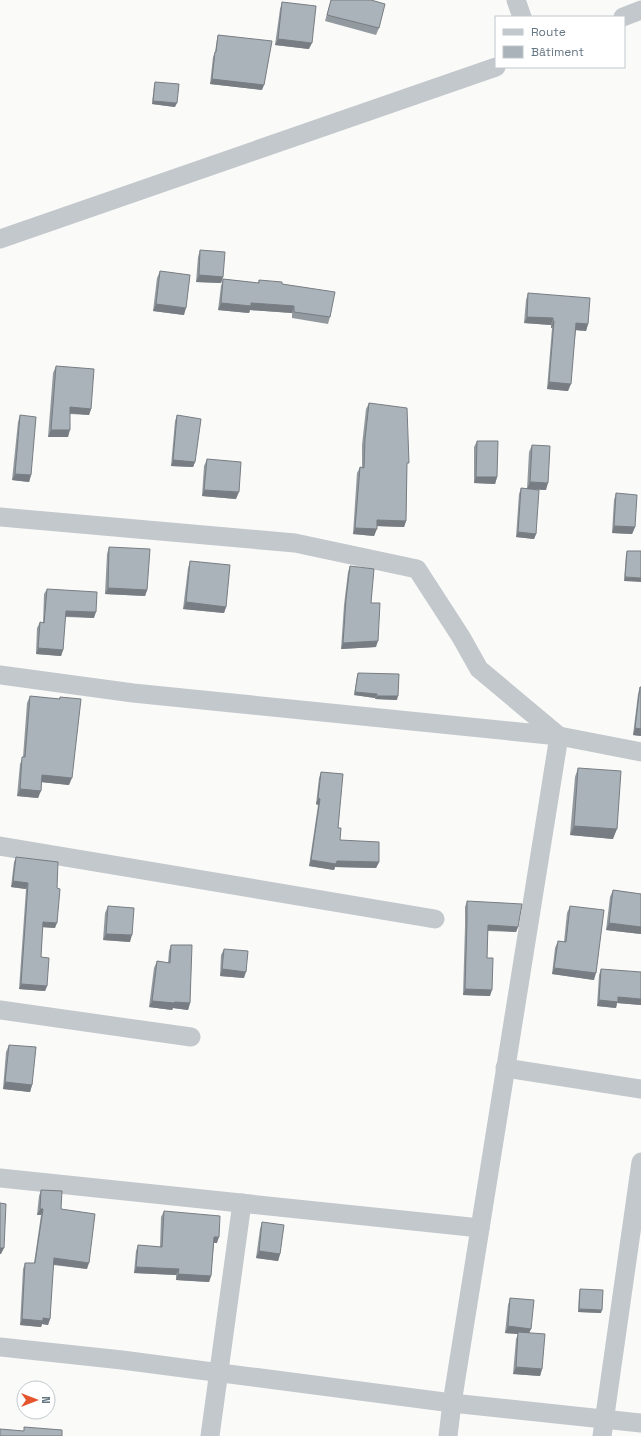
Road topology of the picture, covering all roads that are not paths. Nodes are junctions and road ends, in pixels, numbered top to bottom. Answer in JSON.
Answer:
{"nodes":[{"id":1,"x":516,"y":0,"type":"edge"},
{"id":2,"x":641,"y":10,"type":"edge"},
{"id":3,"x":522,"y":16,"type":"edge"},
{"id":4,"x":625,"y":16,"type":"edge"},
{"id":5,"x":495,"y":67,"type":"edge"},
{"id":6,"x":0,"y":239,"type":"edge"},
{"id":7,"x":0,"y":517,"type":"edge"},
{"id":8,"x":0,"y":674,"type":"edge"},
{"id":9,"x":559,"y":736,"type":"junction"},
{"id":10,"x":641,"y":752,"type":"edge"},
{"id":11,"x":0,"y":846,"type":"edge"},
{"id":12,"x":435,"y":919,"type":"dead end"},
{"id":13,"x":0,"y":1010,"type":"edge"},
{"id":14,"x":191,"y":1037,"type":"dead end"},
{"id":15,"x":505,"y":1068,"type":"junction"},
{"id":16,"x":641,"y":1090,"type":"edge"},
{"id":17,"x":641,"y":1162,"type":"edge"},
{"id":18,"x":0,"y":1178,"type":"edge"},
{"id":19,"x":242,"y":1203,"type":"junction"},
{"id":20,"x":480,"y":1228,"type":"junction"},
{"id":21,"x":0,"y":1347,"type":"edge"},
{"id":22,"x":219,"y":1372,"type":"junction"},
{"id":23,"x":452,"y":1403,"type":"junction"},
{"id":24,"x":641,"y":1423,"type":"edge"},
{"id":25,"x":603,"y":1427,"type":"edge"},
{"id":26,"x":210,"y":1436,"type":"edge"},
{"id":27,"x":448,"y":1436,"type":"edge"}],
"edges":[{"from":1,"to":3,"type":"street"},
{"from":2,"to":4,"type":"street"},
{"from":5,"to":6,"type":"street"},
{"from":7,"to":9,"type":"street"},
{"from":8,"to":9,"type":"street"},
{"from":9,"to":10,"type":"street"},
{"from":9,"to":15,"type":"street"},
{"from":11,"to":12,"type":"street"},
{"from":13,"to":14,"type":"street"},
{"from":15,"to":16,"type":"street"},
{"from":15,"to":20,"type":"street"},
{"from":17,"to":25,"type":"street"},
{"from":18,"to":19,"type":"street"},
{"from":19,"to":20,"type":"street"},
{"from":19,"to":22,"type":"street"},
{"from":20,"to":23,"type":"street"},
{"from":21,"to":22,"type":"street"},
{"from":22,"to":23,"type":"street"},
{"from":22,"to":26,"type":"street"},
{"from":23,"to":25,"type":"street"},
{"from":23,"to":27,"type":"street"},
{"from":24,"to":25,"type":"street"}]}
